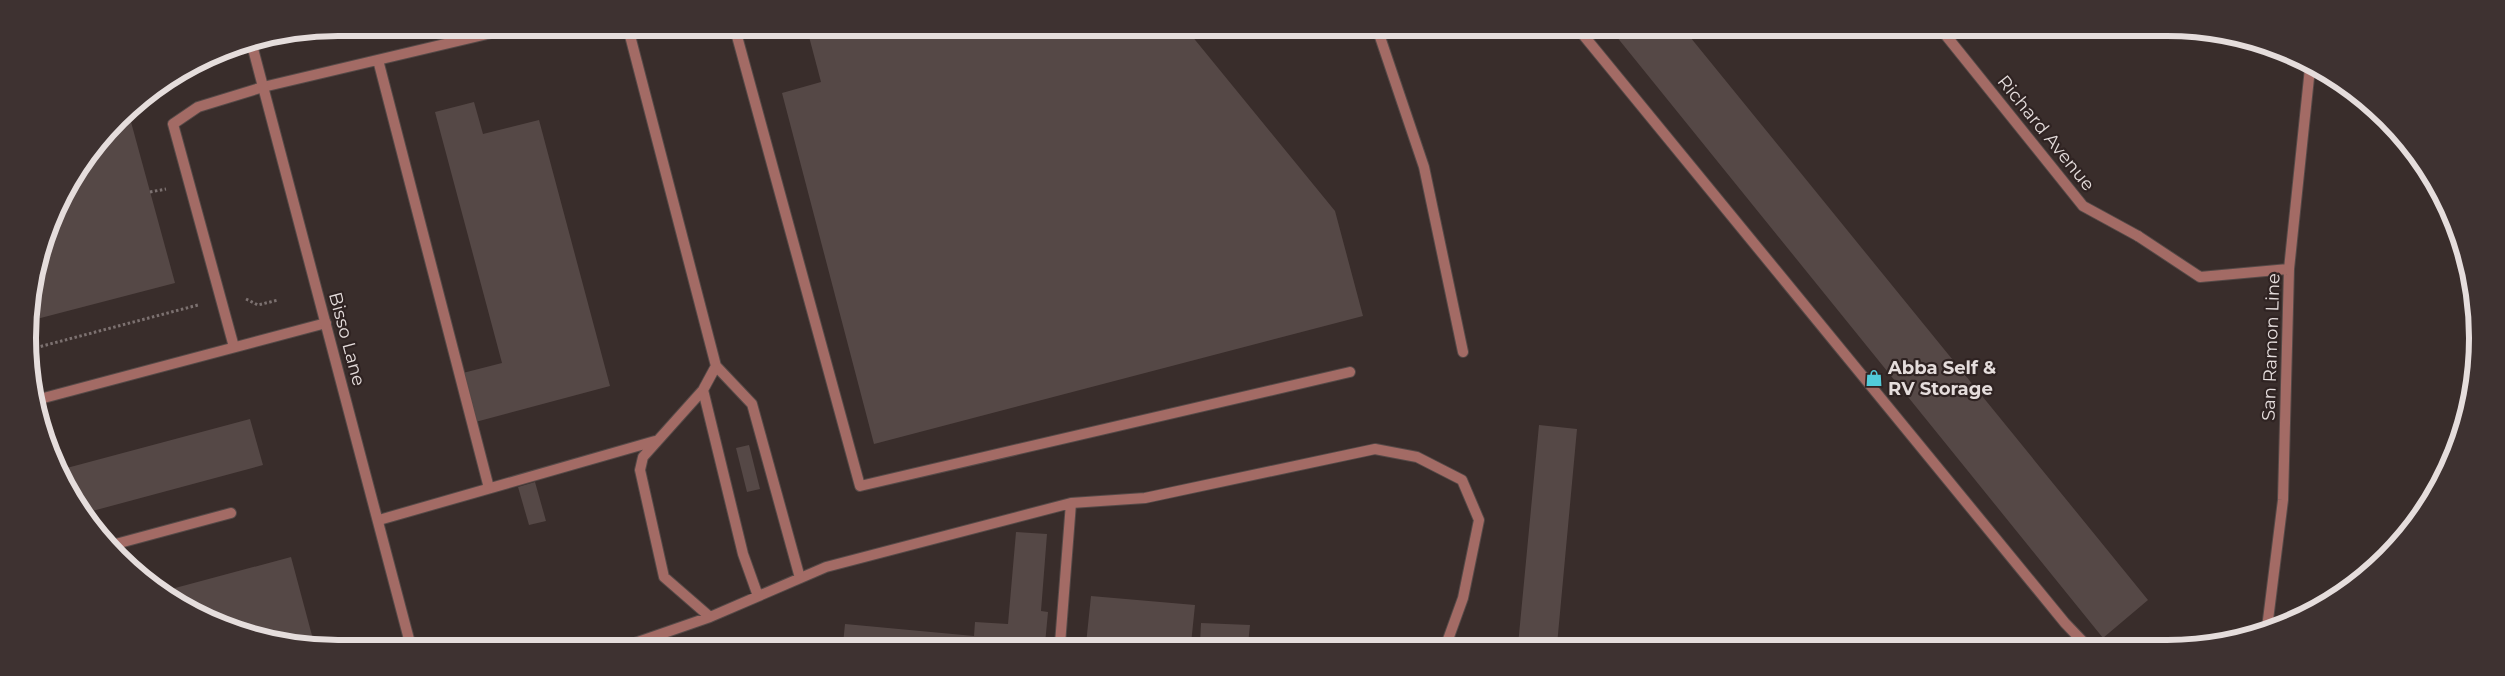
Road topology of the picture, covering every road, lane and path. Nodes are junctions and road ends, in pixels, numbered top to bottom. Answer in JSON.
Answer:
{"nodes":[{"id":1,"x":479,"y":36,"type":"edge"},
{"id":2,"x":630,"y":36,"type":"edge"},
{"id":3,"x":738,"y":36,"type":"edge"},
{"id":4,"x":1380,"y":36,"type":"edge"},
{"id":5,"x":1584,"y":36,"type":"edge"},
{"id":6,"x":1947,"y":36,"type":"edge"},
{"id":7,"x":253,"y":49,"type":"edge"},
{"id":8,"x":378,"y":60,"type":"junction"},
{"id":9,"x":2310,"y":72,"type":"edge"},
{"id":10,"x":263,"y":87,"type":"junction"},
{"id":11,"x":2289,"y":269,"type":"junction"},
{"id":12,"x":199,"y":305,"type":"dead end"},
{"id":13,"x":326,"y":323,"type":"junction"},
{"id":14,"x":234,"y":346,"type":"junction"},
{"id":15,"x":36,"y":348,"type":"edge"},
{"id":16,"x":1463,"y":352,"type":"dead end"},
{"id":17,"x":716,"y":366,"type":"junction"},
{"id":18,"x":1350,"y":372,"type":"dead end"},
{"id":19,"x":703,"y":390,"type":"junction"},
{"id":20,"x":42,"y":398,"type":"edge"},
{"id":21,"x":655,"y":441,"type":"junction"},
{"id":22,"x":489,"y":488,"type":"junction"},
{"id":23,"x":1071,"y":503,"type":"junction"},
{"id":24,"x":231,"y":513,"type":"dead end"},
{"id":25,"x":379,"y":520,"type":"junction"},
{"id":26,"x":118,"y":544,"type":"edge"},
{"id":27,"x":800,"y":578,"type":"junction"},
{"id":28,"x":758,"y":596,"type":"junction"},
{"id":29,"x":710,"y":617,"type":"junction"},
{"id":30,"x":2268,"y":623,"type":"edge"},
{"id":31,"x":668,"y":638,"type":"edge"},
{"id":32,"x":409,"y":640,"type":"edge"},
{"id":33,"x":655,"y":640,"type":"edge"},
{"id":34,"x":1060,"y":640,"type":"edge"},
{"id":35,"x":1448,"y":640,"type":"edge"},
{"id":36,"x":2081,"y":640,"type":"edge"}],
"edges":[{"from":1,"to":8,"type":"street"},
{"from":2,"to":17,"type":"street"},
{"from":3,"to":18,"type":"street"},
{"from":4,"to":16,"type":"street"},
{"from":5,"to":36,"type":"street"},
{"from":6,"to":11,"type":"street","name":"Richard Avenue"},
{"from":7,"to":10,"type":"street","name":"Bisso Lane"},
{"from":8,"to":10,"type":"street"},
{"from":8,"to":22,"type":"street"},
{"from":9,"to":11,"type":"street","name":"San Ramon Line"},
{"from":10,"to":13,"type":"street","name":"Bisso Lane"},
{"from":10,"to":14,"type":"street"},
{"from":11,"to":30,"type":"street","name":"San Ramon Line"},
{"from":12,"to":15,"type":"path"},
{"from":13,"to":14,"type":"street"},
{"from":13,"to":25,"type":"street","name":"Bisso Lane"},
{"from":14,"to":20,"type":"street"},
{"from":17,"to":19,"type":"street"},
{"from":17,"to":27,"type":"street"},
{"from":19,"to":21,"type":"street"},
{"from":19,"to":28,"type":"street"},
{"from":21,"to":22,"type":"street"},
{"from":21,"to":29,"type":"street"},
{"from":22,"to":25,"type":"street"},
{"from":23,"to":27,"type":"street"},
{"from":23,"to":34,"type":"street"},
{"from":23,"to":35,"type":"street"},
{"from":24,"to":26,"type":"street"},
{"from":25,"to":32,"type":"street","name":"Bisso Lane"},
{"from":27,"to":28,"type":"street"},
{"from":28,"to":29,"type":"street"},
{"from":29,"to":31,"type":"street"},
{"from":31,"to":33,"type":"street"}]}
